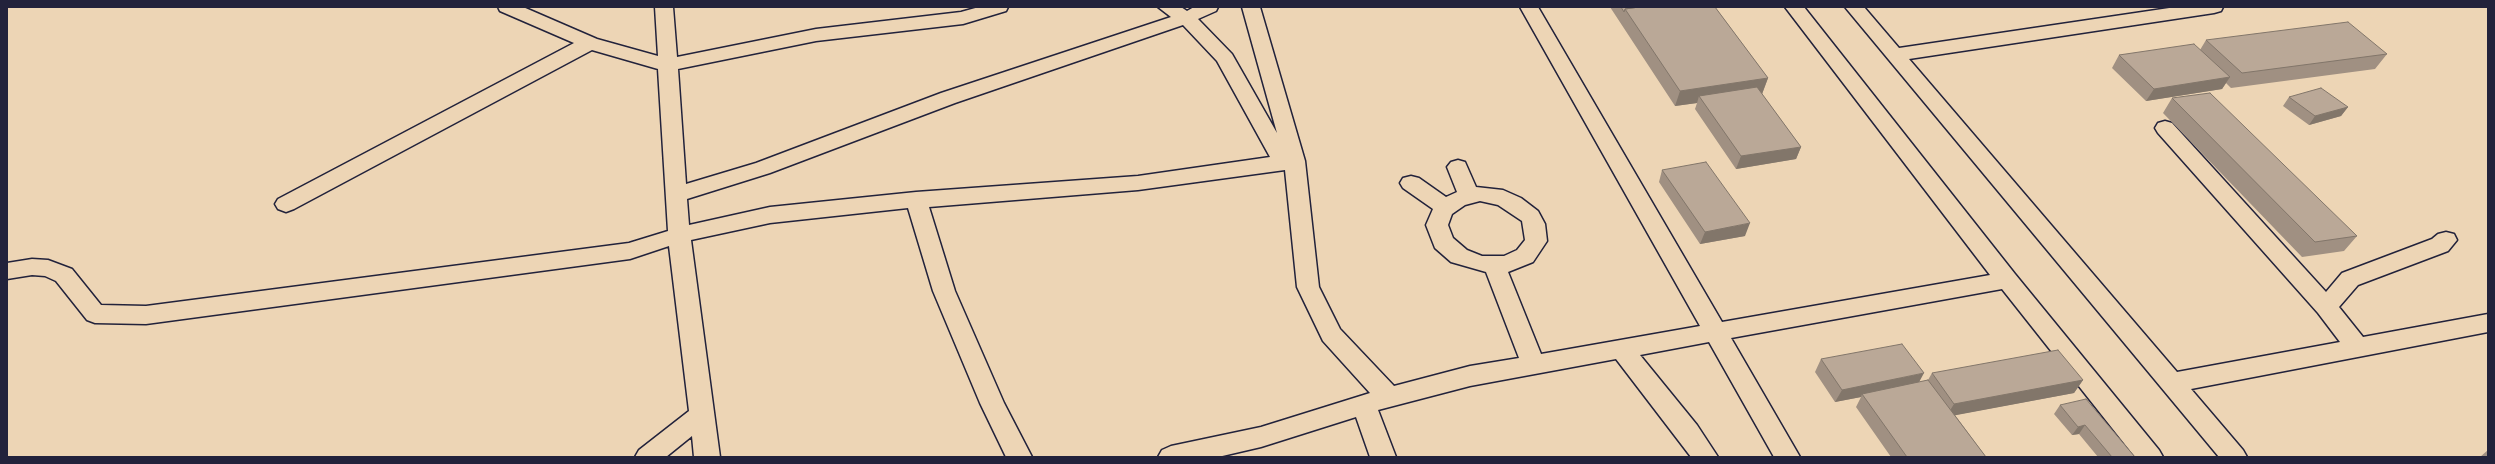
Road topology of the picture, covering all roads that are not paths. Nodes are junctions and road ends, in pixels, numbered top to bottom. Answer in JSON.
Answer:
{"nodes":[{"id":1,"x":507,"y":7,"type":"edge"},
{"id":2,"x":664,"y":7,"type":"edge"},
{"id":3,"x":999,"y":7,"type":"edge"},
{"id":4,"x":1167,"y":7,"type":"edge"},
{"id":5,"x":1209,"y":7,"type":"edge"},
{"id":6,"x":1251,"y":7,"type":"edge"},
{"id":7,"x":1529,"y":7,"type":"edge"},
{"id":8,"x":1794,"y":7,"type":"edge"},
{"id":9,"x":1854,"y":7,"type":"edge"},
{"id":10,"x":2214,"y":7,"type":"edge"},
{"id":11,"x":1186,"y":18,"type":"junction"},
{"id":12,"x":590,"y":43,"type":"junction"},
{"id":13,"x":1895,"y":55,"type":"junction"},
{"id":14,"x":668,"y":65,"type":"junction"},
{"id":15,"x":2165,"y":128,"type":"dead end"},
{"id":16,"x":1289,"y":161,"type":"junction"},
{"id":17,"x":1458,"y":168,"type":"dead end"},
{"id":18,"x":1411,"y":183,"type":"dead end"},
{"id":19,"x":676,"y":195,"type":"junction"},
{"id":20,"x":1469,"y":196,"type":"junction"},
{"id":21,"x":916,"y":200,"type":"junction"},
{"id":22,"x":286,"y":204,"type":"dead end"},
{"id":23,"x":1446,"y":207,"type":"junction"},
{"id":24,"x":679,"y":236,"type":"junction"},
{"id":25,"x":2446,"y":240,"type":"dead end"},
{"id":26,"x":1494,"y":265,"type":"junction"},
{"id":27,"x":7,"y":271,"type":"edge"},
{"id":28,"x":2007,"y":280,"type":"junction"},
{"id":29,"x":2326,"y":307,"type":"junction"},
{"id":30,"x":2488,"y":323,"type":"edge"},
{"id":31,"x":1715,"y":332,"type":"junction"},
{"id":32,"x":2358,"y":348,"type":"junction"},
{"id":33,"x":1622,"y":349,"type":"junction"},
{"id":34,"x":1534,"y":365,"type":"junction"},
{"id":35,"x":2172,"y":383,"type":"junction"},
{"id":36,"x":1389,"y":397,"type":"junction"},
{"id":37,"x":1364,"y":405,"type":"junction"},
{"id":38,"x":701,"y":415,"type":"junction"},
{"id":39,"x":648,"y":457,"type":"edge"},
{"id":40,"x":707,"y":457,"type":"edge"},
{"id":41,"x":1019,"y":457,"type":"edge"},
{"id":42,"x":1171,"y":457,"type":"edge"},
{"id":43,"x":1383,"y":457,"type":"edge"},
{"id":44,"x":1705,"y":457,"type":"edge"},
{"id":45,"x":1787,"y":457,"type":"edge"},
{"id":46,"x":2150,"y":457,"type":"edge"},
{"id":47,"x":2234,"y":457,"type":"edge"}],
"edges":[{"from":1,"to":12,"type":"street"},
{"from":2,"to":14,"type":"street"},
{"from":3,"to":14,"type":"street"},
{"from":4,"to":11,"type":"street"},
{"from":5,"to":11,"type":"street"},
{"from":6,"to":16,"type":"street"},
{"from":7,"to":31,"type":"street"},
{"from":8,"to":28,"type":"street"},
{"from":9,"to":13,"type":"street"},
{"from":10,"to":13,"type":"street"},
{"from":11,"to":16,"type":"street"},
{"from":11,"to":19,"type":"street"},
{"from":12,"to":14,"type":"street"},
{"from":12,"to":22,"type":"street"},
{"from":13,"to":35,"type":"street"},
{"from":14,"to":19,"type":"street"},
{"from":15,"to":29,"type":"street"},
{"from":16,"to":21,"type":"street"},
{"from":16,"to":36,"type":"street"},
{"from":17,"to":20,"type":"street"},
{"from":18,"to":23,"type":"street"},
{"from":19,"to":24,"type":"street"},
{"from":20,"to":23,"type":"street"},
{"from":20,"to":26,"type":"street"},
{"from":21,"to":24,"type":"street"},
{"from":21,"to":41,"type":"street"},
{"from":23,"to":26,"type":"street"},
{"from":24,"to":27,"type":"street"},
{"from":24,"to":38,"type":"street"},
{"from":25,"to":29,"type":"street"},
{"from":26,"to":34,"type":"street"},
{"from":28,"to":31,"type":"street"},
{"from":28,"to":46,"type":"street"},
{"from":29,"to":32,"type":"street"},
{"from":30,"to":32,"type":"street"},
{"from":31,"to":33,"type":"street"},
{"from":31,"to":45,"type":"street"},
{"from":32,"to":35,"type":"street"},
{"from":33,"to":34,"type":"street"},
{"from":33,"to":44,"type":"street"},
{"from":34,"to":36,"type":"street"},
{"from":35,"to":47,"type":"street"},
{"from":36,"to":37,"type":"street"},
{"from":37,"to":42,"type":"street"},
{"from":37,"to":43,"type":"street"},
{"from":38,"to":39,"type":"street"},
{"from":38,"to":40,"type":"street"}]}
